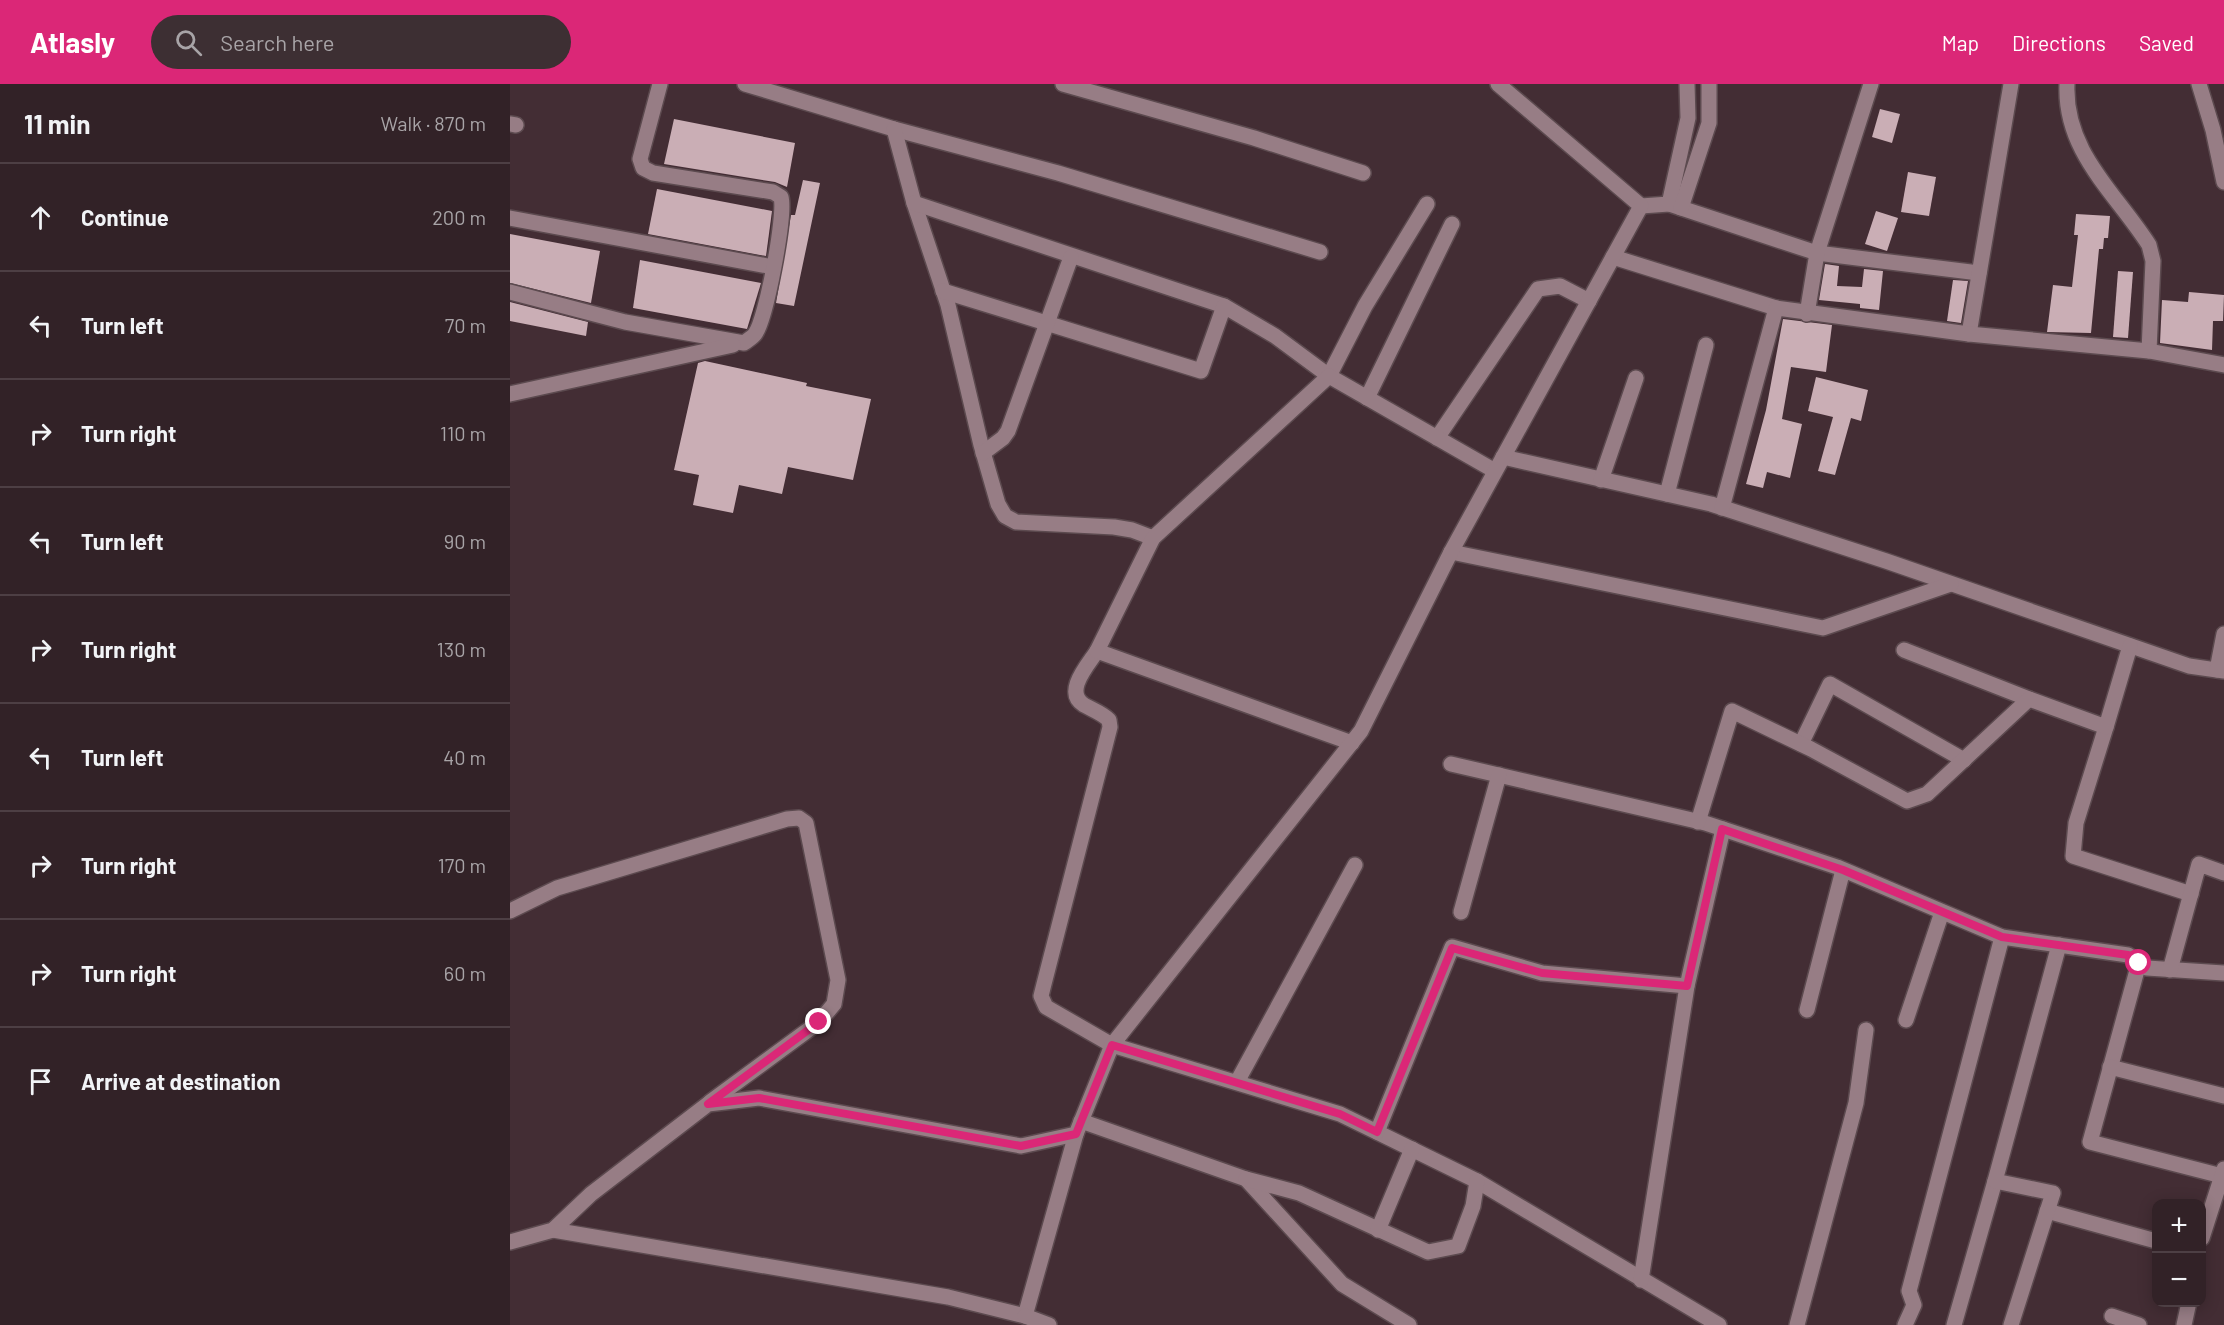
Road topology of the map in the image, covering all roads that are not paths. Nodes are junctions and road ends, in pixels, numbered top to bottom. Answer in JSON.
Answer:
{"nodes":[{"id":1,"x":660,"y":84,"type":"edge"},
{"id":2,"x":746,"y":84,"type":"edge"},
{"id":3,"x":1063,"y":84,"type":"edge"},
{"id":4,"x":1498,"y":84,"type":"edge"},
{"id":5,"x":1687,"y":84,"type":"edge"},
{"id":6,"x":1709,"y":84,"type":"edge"},
{"id":7,"x":1871,"y":84,"type":"edge"},
{"id":8,"x":2011,"y":84,"type":"edge"},
{"id":9,"x":2067,"y":84,"type":"edge"},
{"id":10,"x":2199,"y":84,"type":"edge"},
{"id":11,"x":894,"y":129,"type":"junction"},
{"id":12,"x":1363,"y":173,"type":"dead end"},
{"id":13,"x":2224,"y":182,"type":"edge"},
{"id":14,"x":914,"y":203,"type":"junction"},
{"id":15,"x":1427,"y":204,"type":"dead end"},
{"id":16,"x":1641,"y":206,"type":"junction"},
{"id":17,"x":1675,"y":206,"type":"junction"},
{"id":18,"x":510,"y":218,"type":"edge"},
{"id":19,"x":1452,"y":224,"type":"dead end"},
{"id":20,"x":1320,"y":252,"type":"dead end"},
{"id":21,"x":1817,"y":253,"type":"junction"},
{"id":22,"x":1071,"y":257,"type":"junction"},
{"id":23,"x":1613,"y":257,"type":"junction"},
{"id":24,"x":773,"y":267,"type":"junction"},
{"id":25,"x":1979,"y":273,"type":"junction"},
{"id":26,"x":943,"y":291,"type":"junction"},
{"id":27,"x":510,"y":292,"type":"edge"},
{"id":28,"x":1589,"y":301,"type":"junction"},
{"id":29,"x":1224,"y":306,"type":"junction"},
{"id":30,"x":1776,"y":308,"type":"junction"},
{"id":31,"x":1807,"y":314,"type":"junction"},
{"id":32,"x":1047,"y":322,"type":"junction"},
{"id":33,"x":1969,"y":334,"type":"junction"},
{"id":34,"x":744,"y":343,"type":"junction"},
{"id":35,"x":1706,"y":345,"type":"dead end"},
{"id":36,"x":2149,"y":351,"type":"junction"},
{"id":37,"x":2224,"y":365,"type":"edge"},
{"id":38,"x":1329,"y":376,"type":"junction"},
{"id":39,"x":1636,"y":378,"type":"dead end"},
{"id":40,"x":510,"y":394,"type":"edge"},
{"id":41,"x":1367,"y":398,"type":"junction"},
{"id":42,"x":1437,"y":438,"type":"junction"},
{"id":43,"x":983,"y":453,"type":"junction"},
{"id":44,"x":1499,"y":464,"type":"junction"},
{"id":45,"x":1601,"y":480,"type":"junction"},
{"id":46,"x":1667,"y":495,"type":"junction"},
{"id":47,"x":1722,"y":508,"type":"junction"},
{"id":48,"x":1153,"y":538,"type":"junction"},
{"id":49,"x":1450,"y":552,"type":"junction"},
{"id":50,"x":1951,"y":584,"type":"junction"},
{"id":51,"x":2224,"y":634,"type":"edge"},
{"id":52,"x":2130,"y":646,"type":"junction"},
{"id":53,"x":1904,"y":650,"type":"dead end"},
{"id":54,"x":1097,"y":651,"type":"junction"},
{"id":55,"x":2221,"y":670,"type":"edge"},
{"id":56,"x":2029,"y":699,"type":"junction"},
{"id":57,"x":2106,"y":727,"type":"junction"},
{"id":58,"x":1352,"y":743,"type":"junction"},
{"id":59,"x":1801,"y":744,"type":"junction"},
{"id":60,"x":1964,"y":760,"type":"junction"},
{"id":61,"x":1451,"y":764,"type":"dead end"},
{"id":62,"x":1499,"y":775,"type":"junction"},
{"id":63,"x":1698,"y":822,"type":"junction"},
{"id":64,"x":1722,"y":829,"type":"junction"},
{"id":65,"x":1355,"y":866,"type":"dead end"},
{"id":66,"x":1843,"y":870,"type":"junction"},
{"id":67,"x":2224,"y":873,"type":"edge"},
{"id":68,"x":2191,"y":894,"type":"junction"},
{"id":69,"x":510,"y":911,"type":"edge"},
{"id":70,"x":1461,"y":912,"type":"dead end"},
{"id":71,"x":1942,"y":912,"type":"junction"},
{"id":72,"x":2002,"y":937,"type":"junction"},
{"id":73,"x":2059,"y":945,"type":"junction"},
{"id":74,"x":2139,"y":963,"type":"junction"},
{"id":75,"x":2170,"y":970,"type":"junction"},
{"id":76,"x":2224,"y":973,"type":"edge"},
{"id":77,"x":1687,"y":986,"type":"junction"},
{"id":78,"x":1807,"y":1010,"type":"dead end"},
{"id":79,"x":1906,"y":1020,"type":"dead end"},
{"id":80,"x":1866,"y":1030,"type":"dead end"},
{"id":81,"x":1112,"y":1045,"type":"junction"},
{"id":82,"x":2110,"y":1067,"type":"junction"},
{"id":83,"x":1237,"y":1082,"type":"junction"},
{"id":84,"x":2224,"y":1096,"type":"edge"},
{"id":85,"x":708,"y":1104,"type":"junction"},
{"id":86,"x":1079,"y":1127,"type":"junction"},
{"id":87,"x":1377,"y":1132,"type":"junction"},
{"id":88,"x":1412,"y":1149,"type":"junction"},
{"id":89,"x":2223,"y":1172,"type":"edge"},
{"id":90,"x":1246,"y":1179,"type":"junction"},
{"id":91,"x":1477,"y":1180,"type":"junction"},
{"id":92,"x":1995,"y":1181,"type":"junction"},
{"id":93,"x":2047,"y":1211,"type":"junction"},
{"id":94,"x":2206,"y":1225,"type":"edge"},
{"id":95,"x":553,"y":1230,"type":"junction"},
{"id":96,"x":1378,"y":1230,"type":"junction"},
{"id":97,"x":2152,"y":1240,"type":"edge"},
{"id":98,"x":510,"y":1242,"type":"edge"},
{"id":99,"x":1641,"y":1280,"type":"junction"},
{"id":100,"x":2188,"y":1307,"type":"edge"},
{"id":101,"x":1025,"y":1316,"type":"junction"},
{"id":102,"x":2112,"y":1316,"type":"dead end"},
{"id":103,"x":1049,"y":1325,"type":"edge"},
{"id":104,"x":1409,"y":1325,"type":"edge"},
{"id":105,"x":1719,"y":1325,"type":"edge"},
{"id":106,"x":1797,"y":1325,"type":"edge"},
{"id":107,"x":1905,"y":1325,"type":"edge"},
{"id":108,"x":1954,"y":1325,"type":"edge"},
{"id":109,"x":2011,"y":1325,"type":"edge"},
{"id":110,"x":2139,"y":1325,"type":"edge"},
{"id":111,"x":2184,"y":1325,"type":"edge"}],
"edges":[{"from":1,"to":24,"type":"street"},
{"from":2,"to":11,"type":"street"},
{"from":3,"to":12,"type":"street"},
{"from":4,"to":16,"type":"street"},
{"from":5,"to":17,"type":"street"},
{"from":6,"to":17,"type":"street"},
{"from":7,"to":21,"type":"street"},
{"from":8,"to":25,"type":"street"},
{"from":9,"to":36,"type":"street"},
{"from":10,"to":13,"type":"street"},
{"from":11,"to":14,"type":"street"},
{"from":11,"to":20,"type":"street"},
{"from":14,"to":22,"type":"street"},
{"from":14,"to":26,"type":"street"},
{"from":15,"to":38,"type":"street"},
{"from":16,"to":17,"type":"street"},
{"from":16,"to":23,"type":"street"},
{"from":17,"to":21,"type":"street"},
{"from":18,"to":24,"type":"street"},
{"from":19,"to":41,"type":"street"},
{"from":21,"to":25,"type":"street"},
{"from":21,"to":31,"type":"street"},
{"from":22,"to":29,"type":"street"},
{"from":22,"to":32,"type":"street"},
{"from":23,"to":28,"type":"street"},
{"from":23,"to":30,"type":"street"},
{"from":24,"to":34,"type":"street"},
{"from":25,"to":33,"type":"street"},
{"from":26,"to":32,"type":"street"},
{"from":26,"to":43,"type":"street"},
{"from":27,"to":34,"type":"street"},
{"from":28,"to":42,"type":"street"},
{"from":28,"to":44,"type":"street"},
{"from":29,"to":32,"type":"street"},
{"from":29,"to":38,"type":"street"},
{"from":30,"to":31,"type":"street"},
{"from":30,"to":47,"type":"street"},
{"from":31,"to":33,"type":"street"},
{"from":32,"to":43,"type":"street"},
{"from":33,"to":36,"type":"street"},
{"from":34,"to":40,"type":"street"},
{"from":35,"to":46,"type":"street"},
{"from":36,"to":37,"type":"street"},
{"from":38,"to":41,"type":"street"},
{"from":38,"to":48,"type":"street"},
{"from":39,"to":45,"type":"street"},
{"from":41,"to":42,"type":"street"},
{"from":42,"to":44,"type":"street"},
{"from":43,"to":48,"type":"street"},
{"from":44,"to":45,"type":"street"},
{"from":44,"to":49,"type":"street"},
{"from":45,"to":46,"type":"street"},
{"from":46,"to":47,"type":"street"},
{"from":47,"to":50,"type":"street"},
{"from":48,"to":54,"type":"street"},
{"from":49,"to":50,"type":"street"},
{"from":49,"to":58,"type":"street"},
{"from":50,"to":52,"type":"street"},
{"from":51,"to":55,"type":"street"},
{"from":52,"to":55,"type":"street"},
{"from":52,"to":57,"type":"street"},
{"from":53,"to":56,"type":"street"},
{"from":54,"to":58,"type":"street"},
{"from":54,"to":81,"type":"street"},
{"from":56,"to":57,"type":"street"},
{"from":56,"to":60,"type":"street"},
{"from":57,"to":68,"type":"street"},
{"from":58,"to":81,"type":"street"},
{"from":59,"to":60,"type":"street"},
{"from":59,"to":60,"type":"street"},
{"from":59,"to":63,"type":"street"},
{"from":61,"to":62,"type":"street"},
{"from":62,"to":63,"type":"street"},
{"from":62,"to":70,"type":"street"},
{"from":63,"to":64,"type":"street"},
{"from":64,"to":66,"type":"street"},
{"from":64,"to":77,"type":"street"},
{"from":65,"to":83,"type":"street"},
{"from":66,"to":71,"type":"street"},
{"from":66,"to":78,"type":"street"},
{"from":67,"to":68,"type":"street"},
{"from":68,"to":75,"type":"street"},
{"from":69,"to":85,"type":"street"},
{"from":71,"to":72,"type":"street"},
{"from":71,"to":79,"type":"street"},
{"from":72,"to":73,"type":"street"},
{"from":72,"to":107,"type":"street"},
{"from":73,"to":74,"type":"street"},
{"from":73,"to":92,"type":"street"},
{"from":74,"to":75,"type":"street"},
{"from":74,"to":82,"type":"street"},
{"from":75,"to":76,"type":"street"},
{"from":77,"to":87,"type":"street"},
{"from":77,"to":99,"type":"street"},
{"from":80,"to":106,"type":"street"},
{"from":81,"to":83,"type":"street"},
{"from":81,"to":86,"type":"street"},
{"from":82,"to":84,"type":"street"},
{"from":82,"to":89,"type":"street"},
{"from":83,"to":87,"type":"street"},
{"from":85,"to":86,"type":"street"},
{"from":85,"to":95,"type":"street"},
{"from":86,"to":90,"type":"street"},
{"from":86,"to":101,"type":"street"},
{"from":87,"to":88,"type":"street"},
{"from":88,"to":91,"type":"street"},
{"from":88,"to":96,"type":"street"},
{"from":89,"to":94,"type":"street"},
{"from":90,"to":96,"type":"street"},
{"from":90,"to":104,"type":"street"},
{"from":91,"to":96,"type":"street"},
{"from":91,"to":99,"type":"street"},
{"from":92,"to":93,"type":"street"},
{"from":92,"to":108,"type":"street"},
{"from":93,"to":97,"type":"street"},
{"from":93,"to":109,"type":"street"},
{"from":95,"to":98,"type":"street"},
{"from":95,"to":101,"type":"street"},
{"from":99,"to":105,"type":"street"},
{"from":100,"to":111,"type":"street"},
{"from":101,"to":103,"type":"street"},
{"from":102,"to":110,"type":"street"}]}
